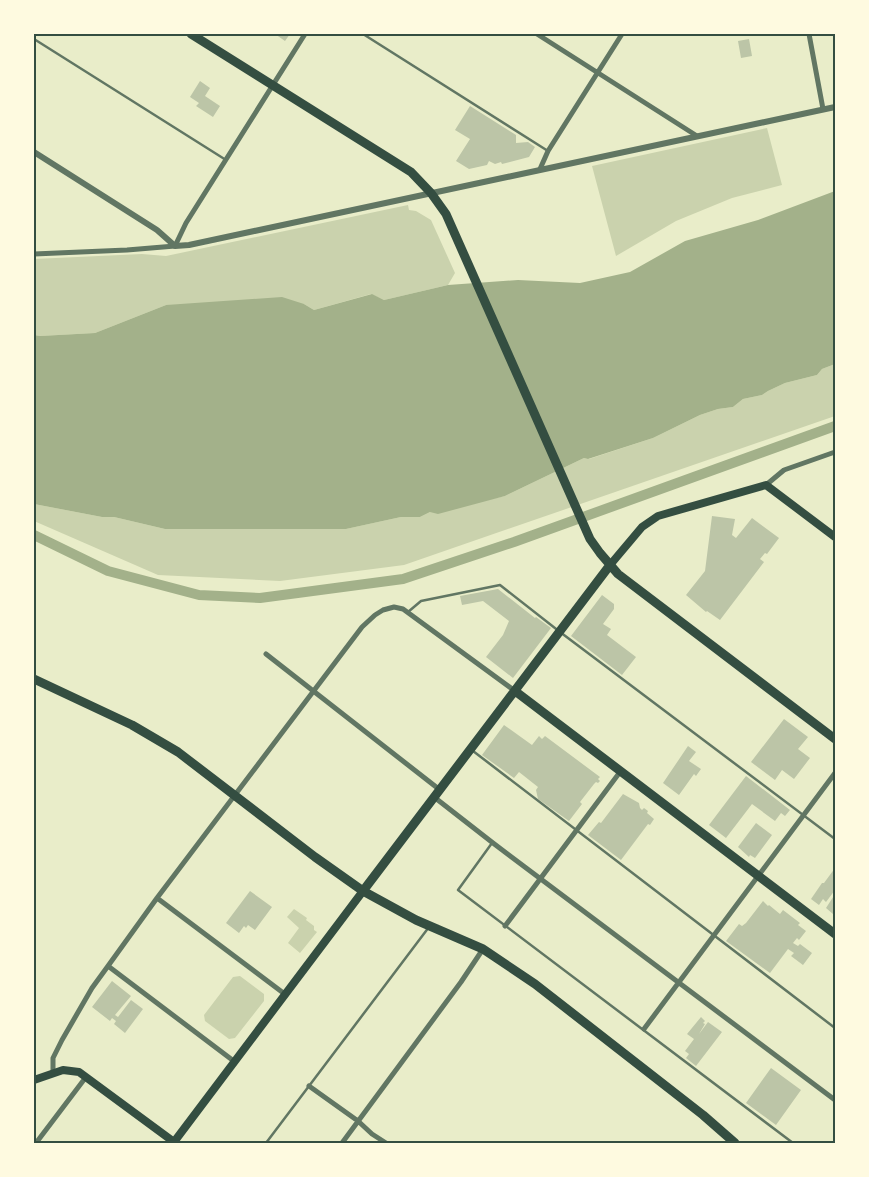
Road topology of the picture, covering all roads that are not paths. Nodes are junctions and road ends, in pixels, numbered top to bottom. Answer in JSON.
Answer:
{"nodes":[{"id":1,"x":191,"y":34,"type":"edge"},
{"id":2,"x":306,"y":34,"type":"edge"},
{"id":3,"x":363,"y":34,"type":"edge"},
{"id":4,"x":537,"y":34,"type":"edge"},
{"id":5,"x":622,"y":34,"type":"edge"},
{"id":6,"x":809,"y":34,"type":"edge"},
{"id":7,"x":34,"y":39,"type":"edge"},
{"id":8,"x":598,"y":72,"type":"junction"},
{"id":9,"x":273,"y":85,"type":"junction"},
{"id":10,"x":835,"y":107,"type":"edge"},
{"id":11,"x":823,"y":109,"type":"junction"},
{"id":12,"x":697,"y":136,"type":"junction"},
{"id":13,"x":548,"y":151,"type":"junction"},
{"id":14,"x":34,"y":152,"type":"edge"},
{"id":15,"x":226,"y":160,"type":"junction"},
{"id":16,"x":540,"y":169,"type":"junction"},
{"id":17,"x":431,"y":193,"type":"junction"},
{"id":18,"x":175,"y":246,"type":"junction"},
{"id":19,"x":34,"y":254,"type":"edge"},
{"id":20,"x":835,"y":452,"type":"edge"},
{"id":21,"x":766,"y":485,"type":"junction"},
{"id":22,"x":835,"y":537,"type":"edge"},
{"id":23,"x":610,"y":565,"type":"junction"},
{"id":24,"x":408,"y":612,"type":"junction"},
{"id":25,"x":560,"y":632,"type":"junction"},
{"id":26,"x":266,"y":654,"type":"dead end"},
{"id":27,"x":34,"y":679,"type":"edge"},
{"id":28,"x":314,"y":691,"type":"junction"},
{"id":29,"x":515,"y":692,"type":"junction"},
{"id":30,"x":835,"y":739,"type":"edge"},
{"id":31,"x":471,"y":750,"type":"junction"},
{"id":32,"x":620,"y":772,"type":"junction"},
{"id":33,"x":835,"y":773,"type":"edge"},
{"id":34,"x":440,"y":790,"type":"junction"},
{"id":35,"x":235,"y":795,"type":"junction"},
{"id":36,"x":434,"y":797,"type":"junction"},
{"id":37,"x":803,"y":816,"type":"junction"},
{"id":38,"x":576,"y":830,"type":"junction"},
{"id":39,"x":835,"y":839,"type":"edge"},
{"id":40,"x":493,"y":843,"type":"junction"},
{"id":41,"x":758,"y":876,"type":"junction"},
{"id":42,"x":540,"y":878,"type":"junction"},
{"id":43,"x":363,"y":891,"type":"junction"},
{"id":44,"x":157,"y":898,"type":"junction"},
{"id":45,"x":430,"y":926,"type":"junction"},
{"id":46,"x":505,"y":926,"type":"junction"},
{"id":47,"x":835,"y":934,"type":"edge"},
{"id":48,"x":714,"y":936,"type":"junction"},
{"id":49,"x":483,"y":949,"type":"junction"},
{"id":50,"x":108,"y":966,"type":"junction"},
{"id":51,"x":680,"y":982,"type":"junction"},
{"id":52,"x":286,"y":995,"type":"junction"},
{"id":53,"x":835,"y":1028,"type":"edge"},
{"id":54,"x":644,"y":1029,"type":"junction"},
{"id":55,"x":234,"y":1062,"type":"junction"},
{"id":56,"x":54,"y":1072,"type":"junction"},
{"id":57,"x":86,"y":1077,"type":"junction"},
{"id":58,"x":34,"y":1080,"type":"edge"},
{"id":59,"x":309,"y":1086,"type":"junction"},
{"id":60,"x":835,"y":1100,"type":"edge"},
{"id":61,"x":358,"y":1121,"type":"junction"},
{"id":62,"x":174,"y":1142,"type":"edge"},
{"id":63,"x":36,"y":1143,"type":"edge"},
{"id":64,"x":266,"y":1143,"type":"edge"},
{"id":65,"x":342,"y":1143,"type":"edge"},
{"id":66,"x":386,"y":1143,"type":"edge"},
{"id":67,"x":735,"y":1143,"type":"edge"},
{"id":68,"x":793,"y":1143,"type":"edge"}],
"edges":[{"from":1,"to":9,"type":"main road"},
{"from":2,"to":9,"type":"street"},
{"from":3,"to":13,"type":"lane"},
{"from":4,"to":8,"type":"street"},
{"from":5,"to":8,"type":"street"},
{"from":6,"to":11,"type":"street"},
{"from":7,"to":15,"type":"lane"},
{"from":8,"to":12,"type":"street"},
{"from":8,"to":13,"type":"street"},
{"from":9,"to":15,"type":"street"},
{"from":9,"to":17,"type":"main road"},
{"from":10,"to":11,"type":"street"},
{"from":11,"to":12,"type":"street"},
{"from":12,"to":16,"type":"street"},
{"from":13,"to":16,"type":"street"},
{"from":14,"to":18,"type":"street"},
{"from":15,"to":18,"type":"street"},
{"from":16,"to":17,"type":"street"},
{"from":17,"to":18,"type":"street"},
{"from":17,"to":23,"type":"main road"},
{"from":18,"to":19,"type":"street"},
{"from":20,"to":21,"type":"street"},
{"from":21,"to":22,"type":"main road"},
{"from":21,"to":23,"type":"main road"},
{"from":23,"to":25,"type":"main road"},
{"from":23,"to":30,"type":"main road"},
{"from":24,"to":25,"type":"lane"},
{"from":24,"to":28,"type":"street"},
{"from":24,"to":29,"type":"street"},
{"from":25,"to":29,"type":"main road"},
{"from":25,"to":37,"type":"lane"},
{"from":26,"to":28,"type":"street"},
{"from":27,"to":35,"type":"main road"},
{"from":28,"to":34,"type":"street"},
{"from":28,"to":35,"type":"street"},
{"from":29,"to":31,"type":"main road"},
{"from":29,"to":32,"type":"main road"},
{"from":31,"to":34,"type":"main road"},
{"from":31,"to":38,"type":"lane"},
{"from":32,"to":38,"type":"street"},
{"from":32,"to":41,"type":"main road"},
{"from":33,"to":37,"type":"street"},
{"from":34,"to":36,"type":"main road"},
{"from":35,"to":43,"type":"main road"},
{"from":35,"to":44,"type":"street"},
{"from":36,"to":40,"type":"street"},
{"from":36,"to":43,"type":"main road"},
{"from":37,"to":39,"type":"lane"},
{"from":37,"to":41,"type":"street"},
{"from":38,"to":42,"type":"street"},
{"from":38,"to":48,"type":"lane"},
{"from":40,"to":42,"type":"street"},
{"from":40,"to":46,"type":"lane"},
{"from":41,"to":47,"type":"main road"},
{"from":41,"to":48,"type":"street"},
{"from":42,"to":46,"type":"street"},
{"from":42,"to":51,"type":"street"},
{"from":43,"to":45,"type":"main road"},
{"from":43,"to":52,"type":"main road"},
{"from":44,"to":50,"type":"street"},
{"from":44,"to":52,"type":"street"},
{"from":45,"to":49,"type":"main road"},
{"from":45,"to":59,"type":"lane"},
{"from":46,"to":54,"type":"lane"},
{"from":48,"to":51,"type":"street"},
{"from":48,"to":53,"type":"lane"},
{"from":49,"to":61,"type":"street"},
{"from":49,"to":67,"type":"main road"},
{"from":50,"to":55,"type":"street"},
{"from":50,"to":56,"type":"street"},
{"from":51,"to":54,"type":"street"},
{"from":51,"to":60,"type":"street"},
{"from":52,"to":55,"type":"main road"},
{"from":54,"to":68,"type":"lane"},
{"from":55,"to":62,"type":"main road"},
{"from":56,"to":57,"type":"main road"},
{"from":56,"to":58,"type":"main road"},
{"from":57,"to":62,"type":"main road"},
{"from":57,"to":63,"type":"street"},
{"from":59,"to":61,"type":"street"},
{"from":59,"to":64,"type":"lane"},
{"from":61,"to":65,"type":"street"},
{"from":61,"to":66,"type":"street"}]}
